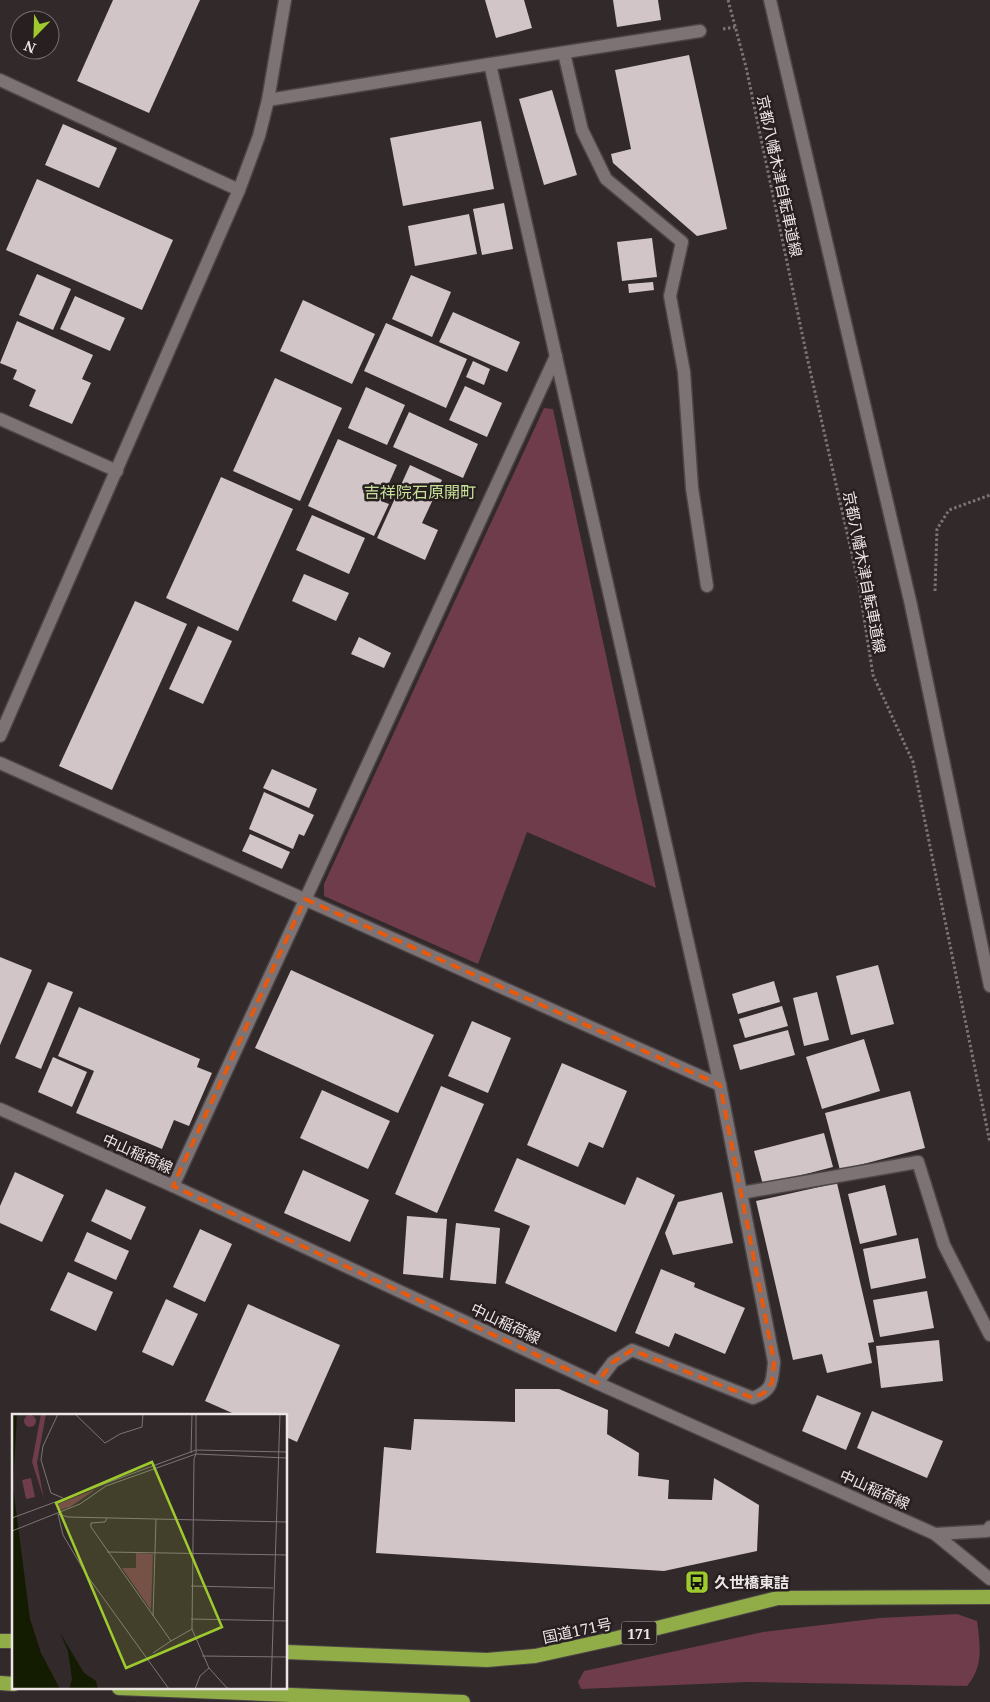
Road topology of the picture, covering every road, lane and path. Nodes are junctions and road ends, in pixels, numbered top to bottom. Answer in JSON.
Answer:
{"nodes":[{"id":1,"x":285,"y":0,"type":"edge"},
{"id":2,"x":728,"y":0,"type":"edge"},
{"id":3,"x":770,"y":0,"type":"edge"},
{"id":4,"x":700,"y":31,"type":"dead end"},
{"id":5,"x":564,"y":53,"type":"junction"},
{"id":6,"x":490,"y":64,"type":"junction"},
{"id":7,"x":0,"y":80,"type":"edge"},
{"id":8,"x":268,"y":100,"type":"junction"},
{"id":9,"x":239,"y":190,"type":"junction"},
{"id":10,"x":556,"y":356,"type":"junction"},
{"id":11,"x":0,"y":419,"type":"edge"},
{"id":12,"x":117,"y":471,"type":"junction"},
{"id":13,"x":990,"y":495,"type":"edge"},
{"id":14,"x":707,"y":586,"type":"dead end"},
{"id":15,"x":934,"y":596,"type":"dead end"},
{"id":16,"x":0,"y":736,"type":"edge"},
{"id":17,"x":0,"y":763,"type":"edge"},
{"id":18,"x":305,"y":899,"type":"junction"},
{"id":19,"x":990,"y":986,"type":"edge"},
{"id":20,"x":720,"y":1085,"type":"junction"},
{"id":21,"x":0,"y":1109,"type":"edge"},
{"id":22,"x":990,"y":1144,"type":"edge"},
{"id":23,"x":173,"y":1186,"type":"junction"},
{"id":24,"x":741,"y":1193,"type":"junction"},
{"id":25,"x":990,"y":1335,"type":"edge"},
{"id":26,"x":597,"y":1383,"type":"junction"},
{"id":27,"x":990,"y":1527,"type":"edge"},
{"id":28,"x":935,"y":1534,"type":"junction"},
{"id":29,"x":990,"y":1579,"type":"edge"},
{"id":30,"x":990,"y":1597,"type":"edge"},
{"id":31,"x":288,"y":1652,"type":"edge"},
{"id":32,"x":168,"y":1690,"type":"edge"},
{"id":33,"x":463,"y":1702,"type":"edge"}],
"edges":[{"from":1,"to":8,"type":"street"},
{"from":2,"to":22,"type":"path","name":"京都八幡木津自転車道線"},
{"from":3,"to":19,"type":"street"},
{"from":4,"to":5,"type":"street"},
{"from":5,"to":6,"type":"street"},
{"from":5,"to":14,"type":"street"},
{"from":6,"to":8,"type":"street"},
{"from":6,"to":10,"type":"street"},
{"from":7,"to":9,"type":"street"},
{"from":8,"to":9,"type":"street"},
{"from":9,"to":12,"type":"street"},
{"from":10,"to":18,"type":"street"},
{"from":10,"to":20,"type":"street"},
{"from":11,"to":12,"type":"street"},
{"from":12,"to":16,"type":"street"},
{"from":13,"to":15,"type":"path"},
{"from":17,"to":18,"type":"street"},
{"from":18,"to":20,"type":"street"},
{"from":18,"to":23,"type":"street"},
{"from":20,"to":24,"type":"street"},
{"from":21,"to":23,"type":"street","name":"中山稲荷線"},
{"from":23,"to":26,"type":"street","name":"中山稲荷線"},
{"from":24,"to":25,"type":"street"},
{"from":24,"to":26,"type":"street"},
{"from":26,"to":28,"type":"street","name":"中山稲荷線"},
{"from":27,"to":28,"type":"street"},
{"from":28,"to":29,"type":"street","name":"中山稲荷線"},
{"from":30,"to":31,"type":"highway","name":"国道171号","number":"171"},
{"from":32,"to":33,"type":"highway"}]}
